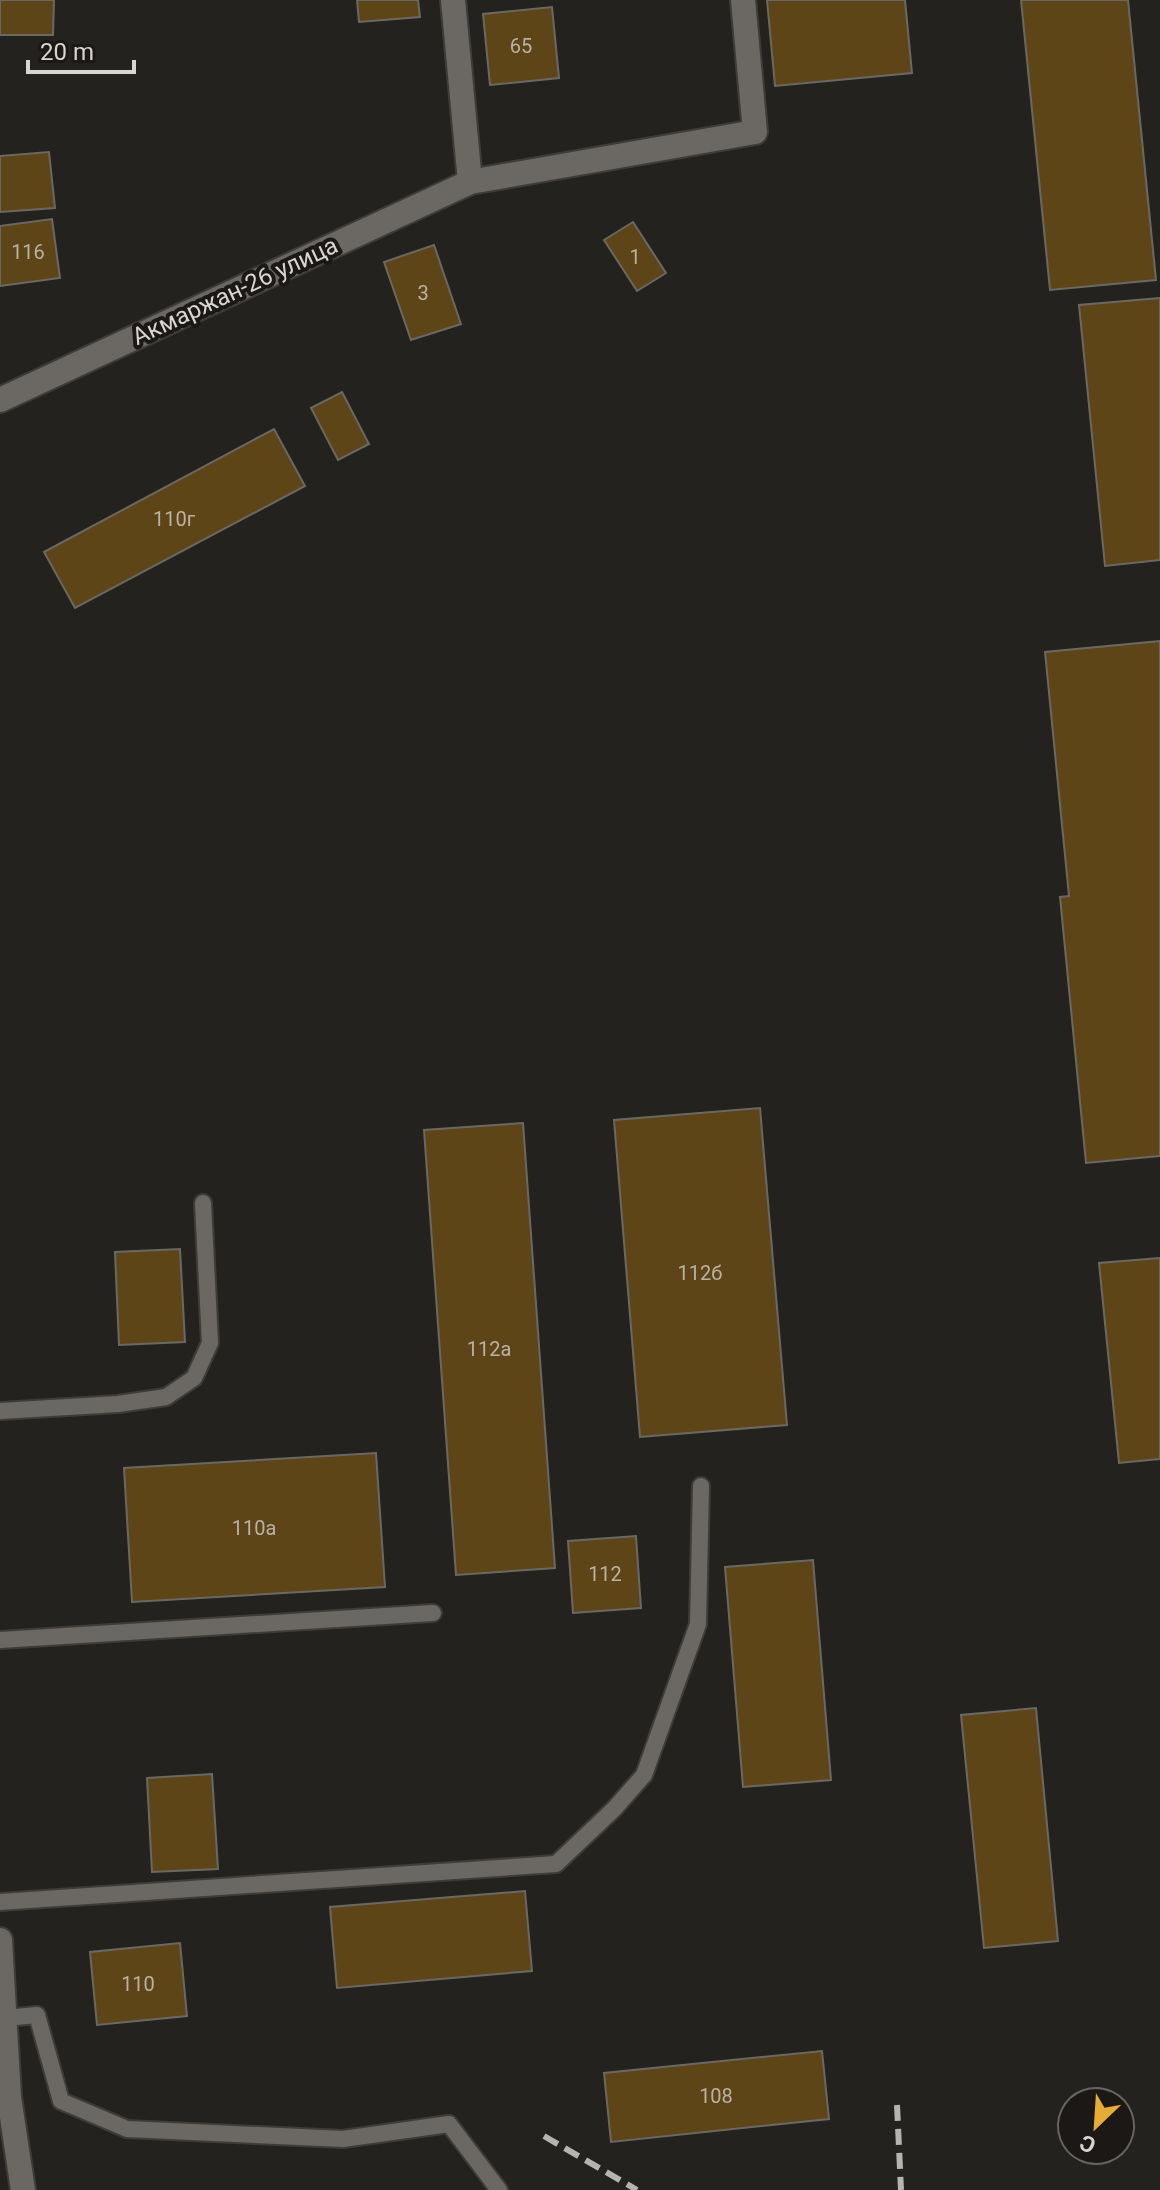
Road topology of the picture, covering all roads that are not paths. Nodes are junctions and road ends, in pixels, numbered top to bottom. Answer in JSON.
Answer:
{"nodes":[{"id":1,"x":453,"y":0,"type":"edge"},
{"id":2,"x":743,"y":0,"type":"edge"},
{"id":3,"x":470,"y":182,"type":"junction"},
{"id":4,"x":0,"y":400,"type":"edge"},
{"id":5,"x":203,"y":1203,"type":"dead end"},
{"id":6,"x":0,"y":1411,"type":"edge"},
{"id":7,"x":701,"y":1486,"type":"dead end"},
{"id":8,"x":433,"y":1613,"type":"dead end"},
{"id":9,"x":0,"y":1640,"type":"edge"},
{"id":10,"x":0,"y":1902,"type":"edge"},
{"id":11,"x":0,"y":1940,"type":"edge"},
{"id":12,"x":2,"y":2018,"type":"edge"},
{"id":13,"x":23,"y":2190,"type":"edge"},
{"id":14,"x":499,"y":2190,"type":"edge"}],
"edges":[{"from":1,"to":3,"type":"street"},
{"from":2,"to":3,"type":"street","name":"Акмаржан-26 улица"},
{"from":3,"to":4,"type":"street","name":"Акмаржан-26 улица"},
{"from":5,"to":6,"type":"lane"},
{"from":7,"to":10,"type":"lane"},
{"from":8,"to":9,"type":"lane"},
{"from":11,"to":12,"type":"street"},
{"from":12,"to":13,"type":"street"},
{"from":12,"to":14,"type":"lane"}]}
